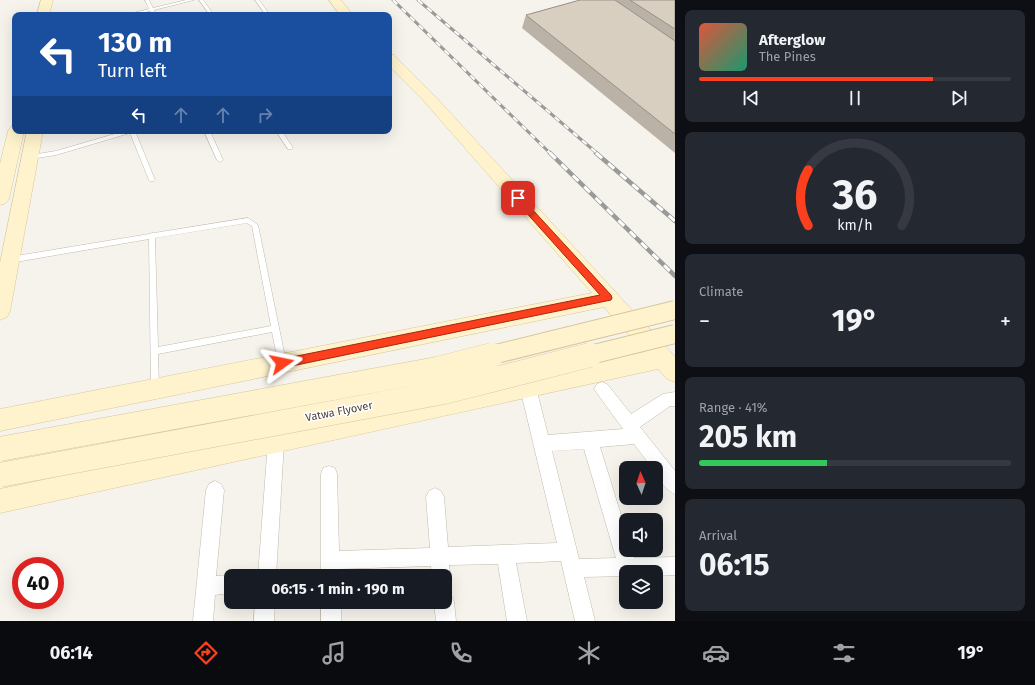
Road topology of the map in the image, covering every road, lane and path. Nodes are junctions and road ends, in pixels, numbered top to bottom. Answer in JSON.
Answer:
{"nodes":[{"id":1,"x":47,"y":0,"type":"edge"},
{"id":2,"x":146,"y":0,"type":"edge"},
{"id":3,"x":192,"y":0,"type":"edge"},
{"id":4,"x":201,"y":0,"type":"edge"},
{"id":5,"x":257,"y":0,"type":"edge"},
{"id":6,"x":335,"y":0,"type":"edge"},
{"id":7,"x":151,"y":10,"type":"junction"},
{"id":8,"x":44,"y":12,"type":"edge"},
{"id":9,"x":141,"y":12,"type":"edge"},
{"id":10,"x":210,"y":12,"type":"edge"},
{"id":11,"x":266,"y":12,"type":"edge"},
{"id":12,"x":345,"y":12,"type":"edge"},
{"id":13,"x":392,"y":62,"type":"edge"},
{"id":14,"x":15,"y":134,"type":"edge"},
{"id":15,"x":34,"y":134,"type":"edge"},
{"id":16,"x":121,"y":134,"type":"edge"},
{"id":17,"x":132,"y":134,"type":"edge"},
{"id":18,"x":208,"y":134,"type":"edge"},
{"id":19,"x":280,"y":134,"type":"edge"},
{"id":20,"x":290,"y":148,"type":"dead end"},
{"id":21,"x":30,"y":157,"type":"junction"},
{"id":22,"x":220,"y":160,"type":"dead end"},
{"id":23,"x":152,"y":180,"type":"dead end"},
{"id":24,"x":0,"y":199,"type":"edge"},
{"id":25,"x":152,"y":235,"type":"junction"},
{"id":26,"x":10,"y":260,"type":"junction"},
{"id":27,"x":608,"y":298,"type":"junction"},
{"id":28,"x":675,"y":310,"type":"edge"},
{"id":29,"x":0,"y":311,"type":"edge"},
{"id":30,"x":275,"y":328,"type":"junction"},
{"id":31,"x":675,"y":334,"type":"edge"},
{"id":32,"x":154,"y":351,"type":"junction"},
{"id":33,"x":282,"y":363,"type":"junction"},
{"id":34,"x":669,"y":365,"type":"edge"},
{"id":35,"x":155,"y":388,"type":"junction"},
{"id":36,"x":528,"y":388,"type":"junction"},
{"id":37,"x":602,"y":389,"type":"dead end"},
{"id":38,"x":675,"y":399,"type":"edge"},
{"id":39,"x":0,"y":420,"type":"edge"},
{"id":40,"x":634,"y":430,"type":"junction"},
{"id":41,"x":590,"y":441,"type":"junction"},
{"id":42,"x":276,"y":442,"type":"junction"},
{"id":43,"x":541,"y":444,"type":"junction"},
{"id":44,"x":0,"y":449,"type":"edge"},
{"id":45,"x":329,"y":474,"type":"dead end"},
{"id":46,"x":0,"y":475,"type":"edge"},
{"id":47,"x":672,"y":481,"type":"edge"},
{"id":48,"x":215,"y":490,"type":"dead end"},
{"id":49,"x":435,"y":497,"type":"dead end"},
{"id":50,"x":675,"y":497,"type":"edge"},
{"id":51,"x":0,"y":501,"type":"edge"},
{"id":52,"x":505,"y":554,"type":"junction"},
{"id":53,"x":439,"y":556,"type":"junction"},
{"id":54,"x":571,"y":560,"type":"junction"},
{"id":55,"x":627,"y":565,"type":"edge"},
{"id":56,"x":619,"y":566,"type":"edge"},
{"id":57,"x":663,"y":566,"type":"edge"},
{"id":58,"x":675,"y":566,"type":"edge"},
{"id":59,"x":330,"y":568,"type":"edge"},
{"id":60,"x":267,"y":569,"type":"edge"},
{"id":61,"x":440,"y":569,"type":"edge"},
{"id":62,"x":224,"y":585,"type":"edge"},
{"id":63,"x":206,"y":586,"type":"junction"},
{"id":64,"x":265,"y":609,"type":"edge"},
{"id":65,"x":331,"y":609,"type":"edge"},
{"id":66,"x":445,"y":609,"type":"edge"},
{"id":67,"x":203,"y":621,"type":"edge"},
{"id":68,"x":264,"y":621,"type":"edge"},
{"id":69,"x":331,"y":621,"type":"edge"},
{"id":70,"x":446,"y":621,"type":"edge"},
{"id":71,"x":517,"y":621,"type":"edge"},
{"id":72,"x":585,"y":621,"type":"edge"}],
"edges":[{"from":1,"to":8,"type":"street"},
{"from":2,"to":7,"type":"lane"},
{"from":3,"to":7,"type":"lane"},
{"from":4,"to":10,"type":"lane"},
{"from":5,"to":11,"type":"lane"},
{"from":6,"to":12,"type":"street"},
{"from":7,"to":9,"type":"lane"},
{"from":13,"to":27,"type":"street"},
{"from":14,"to":24,"type":"street"},
{"from":15,"to":21,"type":"street"},
{"from":16,"to":21,"type":"lane"},
{"from":17,"to":23,"type":"lane"},
{"from":18,"to":22,"type":"lane"},
{"from":19,"to":20,"type":"lane"},
{"from":21,"to":26,"type":"street"},
{"from":25,"to":26,"type":"lane"},
{"from":25,"to":30,"type":"lane"},
{"from":25,"to":32,"type":"lane"},
{"from":26,"to":29,"type":"street"},
{"from":27,"to":33,"type":"street"},
{"from":27,"to":34,"type":"street"},
{"from":28,"to":44,"type":"street","name":"Vatwa Flyover","bridge":true},
{"from":30,"to":32,"type":"lane"},
{"from":30,"to":33,"type":"lane"},
{"from":31,"to":46,"type":"street","name":"Vatwa Flyover","bridge":true},
{"from":32,"to":35,"type":"lane"},
{"from":33,"to":35,"type":"street"},
{"from":34,"to":36,"type":"street"},
{"from":35,"to":39,"type":"street"},
{"from":36,"to":42,"type":"street"},
{"from":36,"to":43,"type":"street"},
{"from":37,"to":40,"type":"street"},
{"from":38,"to":40,"type":"street"},
{"from":40,"to":41,"type":"street"},
{"from":40,"to":47,"type":"street"},
{"from":41,"to":43,"type":"street"},
{"from":41,"to":55,"type":"street"},
{"from":42,"to":51,"type":"street"},
{"from":42,"to":60,"type":"street"},
{"from":43,"to":54,"type":"street"},
{"from":45,"to":59,"type":"street"},
{"from":47,"to":50,"type":"street"},
{"from":48,"to":63,"type":"street"},
{"from":49,"to":53,"type":"street"},
{"from":52,"to":53,"type":"street"},
{"from":52,"to":54,"type":"street"},
{"from":52,"to":71,"type":"street"},
{"from":53,"to":59,"type":"street"},
{"from":53,"to":61,"type":"street"},
{"from":54,"to":56,"type":"street"},
{"from":54,"to":72,"type":"street"},
{"from":57,"to":58,"type":"street"},
{"from":62,"to":63,"type":"street"},
{"from":63,"to":67,"type":"street"},
{"from":64,"to":68,"type":"street"},
{"from":65,"to":69,"type":"street"},
{"from":66,"to":70,"type":"street"}]}
